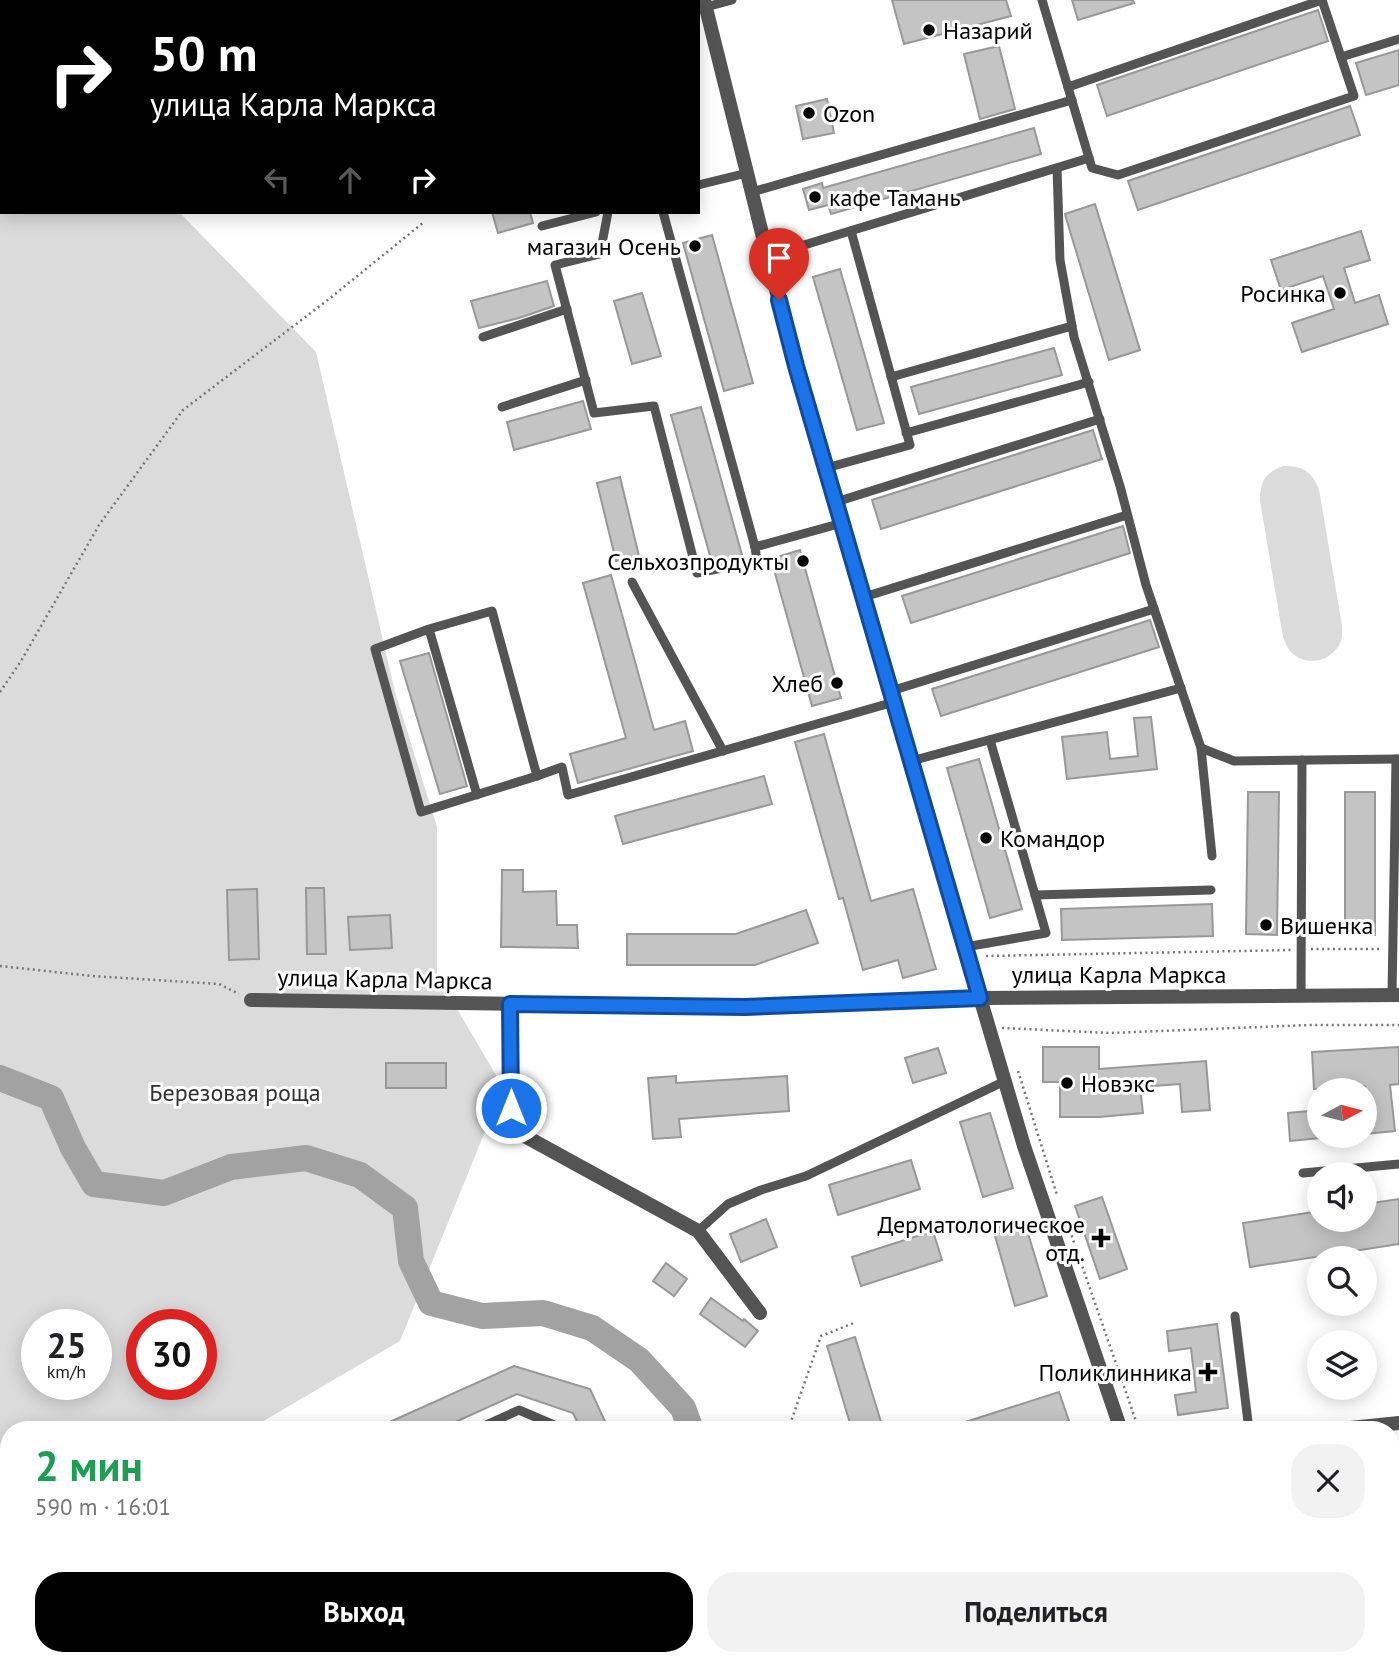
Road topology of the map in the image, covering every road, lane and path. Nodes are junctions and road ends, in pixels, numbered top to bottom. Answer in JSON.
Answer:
{"nodes":[{"id":1,"x":732,"y":0,"type":"edge"},
{"id":2,"x":1042,"y":0,"type":"edge"},
{"id":3,"x":1322,"y":0,"type":"edge"},
{"id":4,"x":705,"y":4,"type":"edge"},
{"id":5,"x":1399,"y":39,"type":"edge"},
{"id":6,"x":1340,"y":57,"type":"junction"},
{"id":7,"x":1068,"y":87,"type":"junction"},
{"id":8,"x":1072,"y":100,"type":"junction"},
{"id":9,"x":1089,"y":158,"type":"junction"},
{"id":10,"x":1057,"y":168,"type":"junction"},
{"id":11,"x":747,"y":173,"type":"junction"},
{"id":12,"x":700,"y":185,"type":"edge"},
{"id":13,"x":752,"y":192,"type":"junction"},
{"id":14,"x":588,"y":214,"type":"edge"},
{"id":15,"x":608,"y":214,"type":"edge"},
{"id":16,"x":664,"y":214,"type":"edge"},
{"id":17,"x":424,"y":222,"type":"dead end"},
{"id":18,"x":542,"y":226,"type":"dead end"},
{"id":19,"x":851,"y":230,"type":"junction"},
{"id":20,"x":768,"y":256,"type":"junction"},
{"id":21,"x":567,"y":309,"type":"junction"},
{"id":22,"x":1072,"y":326,"type":"junction"},
{"id":23,"x":483,"y":337,"type":"dead end"},
{"id":24,"x":891,"y":377,"type":"junction"},
{"id":25,"x":586,"y":380,"type":"junction"},
{"id":26,"x":1089,"y":382,"type":"junction"},
{"id":27,"x":502,"y":407,"type":"dead end"},
{"id":28,"x":1100,"y":419,"type":"junction"},
{"id":29,"x":906,"y":433,"type":"junction"},
{"id":30,"x":826,"y":468,"type":"junction"},
{"id":31,"x":836,"y":502,"type":"junction"},
{"id":32,"x":1127,"y":515,"type":"junction"},
{"id":33,"x":842,"y":523,"type":"junction"},
{"id":34,"x":755,"y":547,"type":"junction"},
{"id":35,"x":632,"y":582,"type":"dead end"},
{"id":36,"x":864,"y":597,"type":"junction"},
{"id":37,"x":1154,"y":609,"type":"junction"},
{"id":38,"x":429,"y":629,"type":"junction"},
{"id":39,"x":1181,"y":688,"type":"junction"},
{"id":40,"x":0,"y":692,"type":"edge"},
{"id":41,"x":892,"y":696,"type":"junction"},
{"id":42,"x":990,"y":740,"type":"junction"},
{"id":43,"x":1201,"y":748,"type":"junction"},
{"id":44,"x":723,"y":751,"type":"junction"},
{"id":45,"x":1398,"y":759,"type":"edge"},
{"id":46,"x":1302,"y":760,"type":"junction"},
{"id":47,"x":911,"y":761,"type":"junction"},
{"id":48,"x":537,"y":776,"type":"junction"},
{"id":49,"x":477,"y":795,"type":"junction"},
{"id":50,"x":1212,"y":856,"type":"dead end"},
{"id":51,"x":1211,"y":890,"type":"dead end"},
{"id":52,"x":1035,"y":895,"type":"junction"},
{"id":53,"x":1302,"y":949,"type":"junction"},
{"id":54,"x":1393,"y":949,"type":"junction"},
{"id":55,"x":967,"y":953,"type":"junction"},
{"id":56,"x":0,"y":966,"type":"edge"},
{"id":57,"x":1395,"y":995,"type":"edge"},
{"id":58,"x":1301,"y":996,"type":"junction"},
{"id":59,"x":988,"y":998,"type":"junction"},
{"id":60,"x":251,"y":1000,"type":"joint"},
{"id":61,"x":510,"y":1004,"type":"junction"},
{"id":62,"x":1399,"y":1025,"type":"edge"},
{"id":63,"x":989,"y":1027,"type":"junction"},
{"id":64,"x":1005,"y":1028,"type":"junction"},
{"id":65,"x":1017,"y":1067,"type":"dead end"},
{"id":66,"x":1005,"y":1081,"type":"junction"},
{"id":67,"x":1399,"y":1164,"type":"edge"},
{"id":68,"x":1303,"y":1173,"type":"dead end"},
{"id":69,"x":1057,"y":1194,"type":"dead end"},
{"id":70,"x":1065,"y":1218,"type":"dead end"},
{"id":71,"x":698,"y":1231,"type":"junction"},
{"id":72,"x":760,"y":1313,"type":"dead end"},
{"id":73,"x":1235,"y":1316,"type":"dead end"},
{"id":74,"x":854,"y":1323,"type":"dead end"},
{"id":75,"x":495,"y":1421,"type":"edge"},
{"id":76,"x":545,"y":1421,"type":"edge"},
{"id":77,"x":792,"y":1421,"type":"edge"},
{"id":78,"x":1118,"y":1421,"type":"edge"},
{"id":79,"x":1136,"y":1421,"type":"edge"},
{"id":80,"x":1248,"y":1421,"type":"edge"}],
"edges":[{"from":1,"to":4,"type":"lane"},
{"from":2,"to":7,"type":"lane"},
{"from":3,"to":6,"type":"lane"},
{"from":3,"to":7,"type":"lane"},
{"from":4,"to":11,"type":"street"},
{"from":5,"to":6,"type":"lane"},
{"from":6,"to":9,"type":"lane"},
{"from":7,"to":8,"type":"lane"},
{"from":8,"to":9,"type":"lane"},
{"from":8,"to":13,"type":"lane"},
{"from":9,"to":10,"type":"lane"},
{"from":10,"to":19,"type":"lane"},
{"from":10,"to":22,"type":"lane"},
{"from":11,"to":12,"type":"lane"},
{"from":11,"to":13,"type":"street"},
{"from":13,"to":20,"type":"street"},
{"from":14,"to":18,"type":"lane"},
{"from":15,"to":21,"type":"lane"},
{"from":16,"to":34,"type":"lane"},
{"from":17,"to":40,"type":"path"},
{"from":19,"to":20,"type":"lane"},
{"from":19,"to":24,"type":"lane"},
{"from":20,"to":30,"type":"street"},
{"from":21,"to":23,"type":"lane"},
{"from":21,"to":25,"type":"lane"},
{"from":22,"to":24,"type":"lane"},
{"from":22,"to":26,"type":"lane"},
{"from":24,"to":29,"type":"lane"},
{"from":25,"to":27,"type":"lane"},
{"from":25,"to":34,"type":"lane"},
{"from":26,"to":28,"type":"lane"},
{"from":26,"to":29,"type":"lane"},
{"from":28,"to":31,"type":"lane"},
{"from":28,"to":32,"type":"lane"},
{"from":29,"to":30,"type":"lane"},
{"from":30,"to":31,"type":"street"},
{"from":31,"to":33,"type":"street"},
{"from":32,"to":36,"type":"lane"},
{"from":32,"to":37,"type":"lane"},
{"from":33,"to":34,"type":"lane"},
{"from":33,"to":36,"type":"street"},
{"from":35,"to":44,"type":"lane"},
{"from":36,"to":41,"type":"street"},
{"from":37,"to":39,"type":"lane"},
{"from":37,"to":41,"type":"lane"},
{"from":38,"to":48,"type":"lane"},
{"from":38,"to":49,"type":"lane"},
{"from":38,"to":49,"type":"lane"},
{"from":39,"to":42,"type":"lane"},
{"from":39,"to":43,"type":"lane"},
{"from":41,"to":44,"type":"lane"},
{"from":41,"to":47,"type":"street"},
{"from":42,"to":47,"type":"lane"},
{"from":42,"to":52,"type":"lane"},
{"from":43,"to":46,"type":"lane"},
{"from":43,"to":50,"type":"lane"},
{"from":44,"to":48,"type":"lane"},
{"from":45,"to":46,"type":"lane"},
{"from":45,"to":54,"type":"lane"},
{"from":46,"to":53,"type":"lane"},
{"from":47,"to":55,"type":"street"},
{"from":48,"to":49,"type":"lane"},
{"from":51,"to":52,"type":"lane"},
{"from":52,"to":55,"type":"lane"},
{"from":53,"to":54,"type":"path"},
{"from":53,"to":55,"type":"path"},
{"from":53,"to":58,"type":"lane"},
{"from":54,"to":57,"type":"lane"},
{"from":55,"to":59,"type":"street"},
{"from":56,"to":60,"type":"path"},
{"from":57,"to":58,"type":"street","name":"улица Карла Маркса"},
{"from":58,"to":59,"type":"street","name":"улица Карла Маркса"},
{"from":59,"to":61,"type":"street","name":"улица Карла Маркса"},
{"from":59,"to":63,"type":"street"},
{"from":59,"to":64,"type":"path"},
{"from":60,"to":61,"type":"street","name":"улица Карла Маркса"},
{"from":61,"to":71,"type":"street"},
{"from":62,"to":64,"type":"path"},
{"from":63,"to":64,"type":"path"},
{"from":63,"to":66,"type":"street"},
{"from":65,"to":69,"type":"path"},
{"from":66,"to":71,"type":"lane"},
{"from":66,"to":78,"type":"street"},
{"from":67,"to":68,"type":"lane"},
{"from":70,"to":79,"type":"path"},
{"from":71,"to":72,"type":"street"},
{"from":73,"to":80,"type":"lane"},
{"from":74,"to":77,"type":"path"},
{"from":75,"to":76,"type":"lane"}]}
